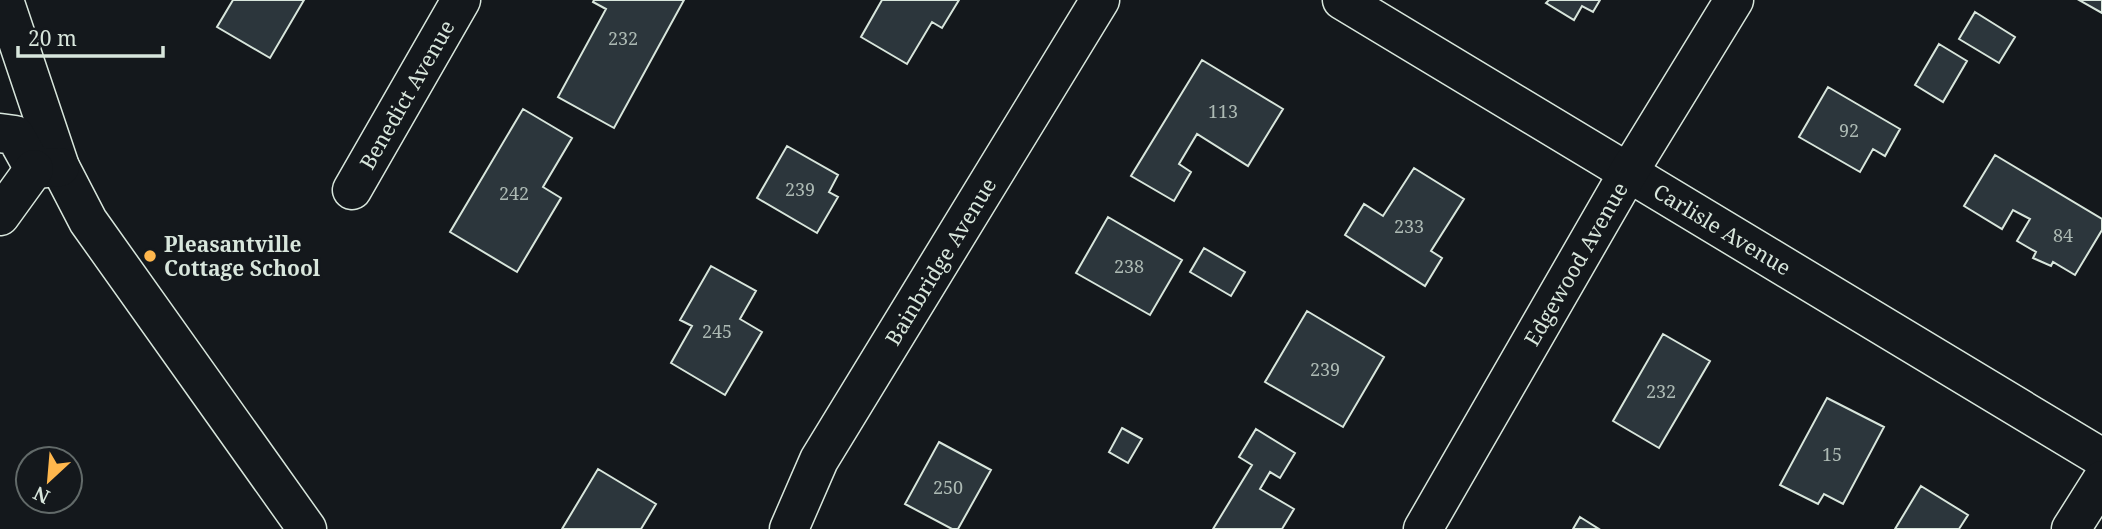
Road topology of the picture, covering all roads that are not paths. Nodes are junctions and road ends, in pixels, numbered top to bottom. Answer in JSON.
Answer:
{"nodes":[{"id":1,"x":4,"y":0,"type":"edge"},
{"id":2,"x":461,"y":0,"type":"edge"},
{"id":3,"x":1100,"y":0,"type":"edge"},
{"id":4,"x":1342,"y":0,"type":"edge"},
{"id":5,"x":1734,"y":0,"type":"edge"},
{"id":6,"x":0,"y":133,"type":"edge"},
{"id":7,"x":47,"y":168,"type":"junction"},
{"id":8,"x":1628,"y":173,"type":"junction"},
{"id":9,"x":352,"y":190,"type":"dead end"},
{"id":10,"x":0,"y":216,"type":"edge"},
{"id":11,"x":2102,"y":458,"type":"edge"},
{"id":12,"x":2102,"y":480,"type":"edge"},
{"id":13,"x":307,"y":529,"type":"edge"},
{"id":14,"x":789,"y":529,"type":"edge"},
{"id":15,"x":1423,"y":529,"type":"edge"},
{"id":16,"x":2071,"y":529,"type":"edge"}],
"edges":[{"from":1,"to":7,"type":"street"},
{"from":2,"to":9,"type":"street","name":"Benedict Avenue"},
{"from":3,"to":14,"type":"street","name":"Bainbridge Avenue"},
{"from":4,"to":8,"type":"street","name":"Carlisle Avenue"},
{"from":5,"to":8,"type":"street","name":"Edgewood Avenue"},
{"from":6,"to":7,"type":"street"},
{"from":7,"to":10,"type":"street"},
{"from":7,"to":13,"type":"street"},
{"from":8,"to":11,"type":"street","name":"Carlisle Avenue"},
{"from":8,"to":15,"type":"street","name":"Edgewood Avenue"},
{"from":12,"to":16,"type":"street"}]}
